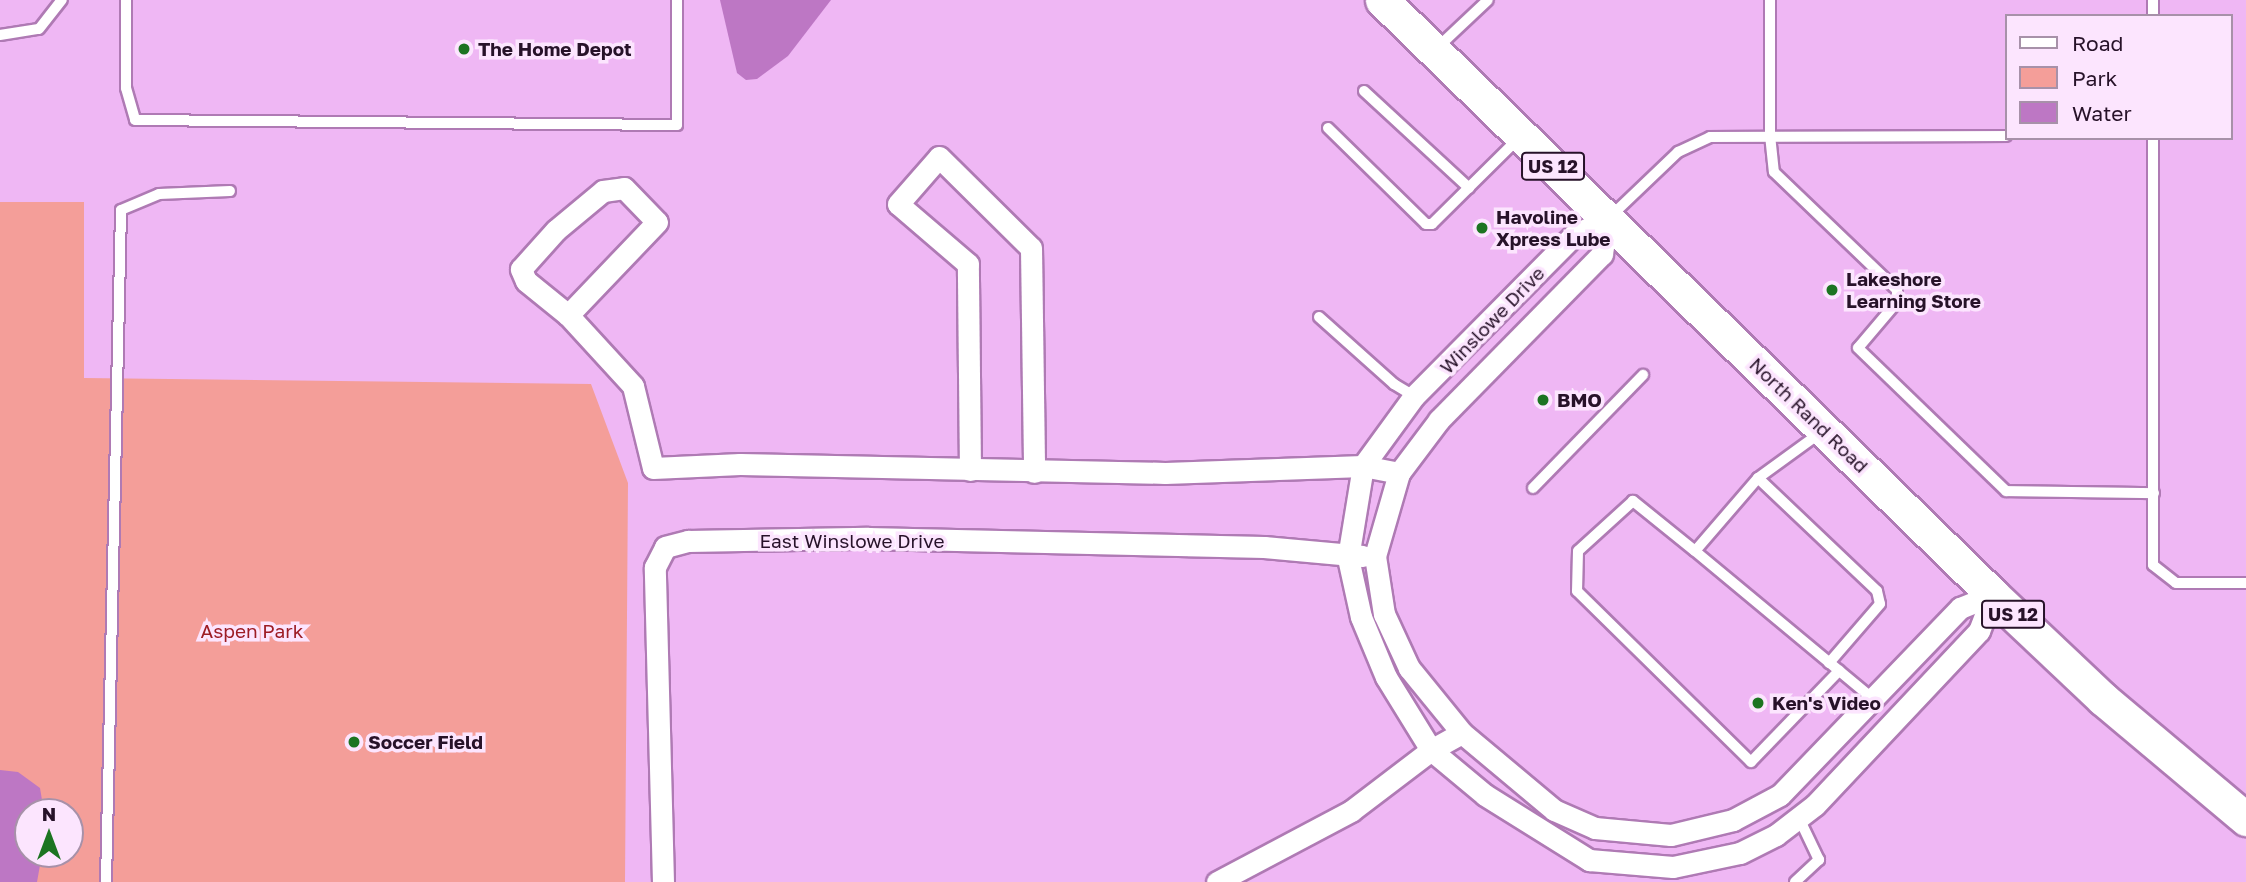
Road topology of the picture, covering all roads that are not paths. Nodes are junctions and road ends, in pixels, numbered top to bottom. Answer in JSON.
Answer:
{"nodes":[{"id":1,"x":62,"y":0,"type":"edge"},
{"id":2,"x":126,"y":0,"type":"edge"},
{"id":3,"x":677,"y":0,"type":"edge"},
{"id":4,"x":1382,"y":0,"type":"edge"},
{"id":5,"x":1770,"y":0,"type":"edge"},
{"id":6,"x":1483,"y":2,"type":"edge"},
{"id":7,"x":0,"y":35,"type":"edge"},
{"id":8,"x":1434,"y":50,"type":"junction"},
{"id":9,"x":1364,"y":91,"type":"dead end"},
{"id":10,"x":1328,"y":128,"type":"dead end"},
{"id":11,"x":1522,"y":135,"type":"junction"},
{"id":12,"x":1770,"y":135,"type":"junction"},
{"id":13,"x":2004,"y":136,"type":"edge"},
{"id":14,"x":2153,"y":140,"type":"edge"},
{"id":15,"x":1469,"y":188,"type":"junction"},
{"id":16,"x":230,"y":191,"type":"dead end"},
{"id":17,"x":1608,"y":219,"type":"junction"},
{"id":18,"x":568,"y":315,"type":"junction"},
{"id":19,"x":1319,"y":317,"type":"dead end"},
{"id":20,"x":1643,"y":375,"type":"dead end"},
{"id":21,"x":1414,"y":396,"type":"junction"},
{"id":22,"x":1825,"y":430,"type":"junction"},
{"id":23,"x":1363,"y":466,"type":"junction"},
{"id":24,"x":970,"y":470,"type":"junction"},
{"id":25,"x":1034,"y":472,"type":"junction"},
{"id":26,"x":1399,"y":473,"type":"junction"},
{"id":27,"x":1758,"y":478,"type":"junction"},
{"id":28,"x":1533,"y":488,"type":"dead end"},
{"id":29,"x":2154,"y":493,"type":"junction"},
{"id":30,"x":1695,"y":551,"type":"junction"},
{"id":31,"x":1375,"y":556,"type":"junction"},
{"id":32,"x":1348,"y":558,"type":"junction"},
{"id":33,"x":2246,"y":583,"type":"edge"},
{"id":34,"x":1993,"y":595,"type":"junction"},
{"id":35,"x":1829,"y":663,"type":"junction"},
{"id":36,"x":1839,"y":671,"type":"junction"},
{"id":37,"x":1872,"y":699,"type":"junction"},
{"id":38,"x":1462,"y":733,"type":"junction"},
{"id":39,"x":1431,"y":750,"type":"junction"},
{"id":40,"x":1780,"y":795,"type":"junction"},
{"id":41,"x":1799,"y":818,"type":"junction"},
{"id":42,"x":2246,"y":819,"type":"edge"},
{"id":43,"x":106,"y":882,"type":"edge"},
{"id":44,"x":663,"y":882,"type":"edge"},
{"id":45,"x":1217,"y":882,"type":"edge"},
{"id":46,"x":1795,"y":882,"type":"edge"}],
"edges":[{"from":1,"to":7,"type":"lane"},
{"from":2,"to":3,"type":"lane"},
{"from":4,"to":8,"type":"main road","name":"North Rand Road","number":"US 12"},
{"from":5,"to":12,"type":"lane"},
{"from":6,"to":8,"type":"lane"},
{"from":8,"to":11,"type":"main road","name":"North Rand Road","number":"US 12"},
{"from":9,"to":15,"type":"lane"},
{"from":10,"to":15,"type":"lane"},
{"from":11,"to":15,"type":"lane"},
{"from":11,"to":17,"type":"main road","name":"North Rand Road","number":"US 12"},
{"from":12,"to":13,"type":"lane"},
{"from":12,"to":17,"type":"lane"},
{"from":12,"to":29,"type":"lane"},
{"from":14,"to":29,"type":"lane"},
{"from":16,"to":43,"type":"lane"},
{"from":17,"to":21,"type":"street","name":"Winslowe Drive"},
{"from":17,"to":22,"type":"main road","name":"North Rand Road","number":"US 12"},
{"from":17,"to":26,"type":"street","name":"Winslowe Drive"},
{"from":18,"to":18,"type":"street"},
{"from":18,"to":24,"type":"street"},
{"from":19,"to":21,"type":"lane"},
{"from":20,"to":28,"type":"lane"},
{"from":21,"to":23,"type":"street","name":"Winslowe Drive"},
{"from":22,"to":27,"type":"lane"},
{"from":22,"to":34,"type":"main road","name":"North Rand Road","number":"US 12"},
{"from":23,"to":25,"type":"street"},
{"from":23,"to":26,"type":"street"},
{"from":23,"to":32,"type":"street","name":"Winslowe Drive"},
{"from":24,"to":25,"type":"street"},
{"from":24,"to":25,"type":"street"},
{"from":26,"to":31,"type":"street","name":"Winslowe Drive"},
{"from":27,"to":30,"type":"lane"},
{"from":27,"to":35,"type":"lane"},
{"from":29,"to":33,"type":"lane"},
{"from":30,"to":35,"type":"lane"},
{"from":30,"to":36,"type":"lane"},
{"from":31,"to":32,"type":"street","name":"East Winslowe Drive"},
{"from":31,"to":38,"type":"street","name":"Winslowe Drive"},
{"from":32,"to":39,"type":"street","name":"Winslowe Drive"},
{"from":32,"to":44,"type":"street","name":"East Winslowe Drive"},
{"from":34,"to":37,"type":"street","name":"Winslowe Drive"},
{"from":34,"to":41,"type":"street"},
{"from":34,"to":42,"type":"main road","name":"North Rand Road","number":"US 12"},
{"from":35,"to":36,"type":"lane"},
{"from":36,"to":37,"type":"lane"},
{"from":37,"to":40,"type":"street","name":"Winslowe Drive"},
{"from":38,"to":39,"type":"street"},
{"from":38,"to":40,"type":"street","name":"Winslowe Drive"},
{"from":39,"to":41,"type":"street","name":"Winslowe Drive"},
{"from":39,"to":45,"type":"street"},
{"from":40,"to":41,"type":"street"},
{"from":41,"to":46,"type":"lane"}]}
